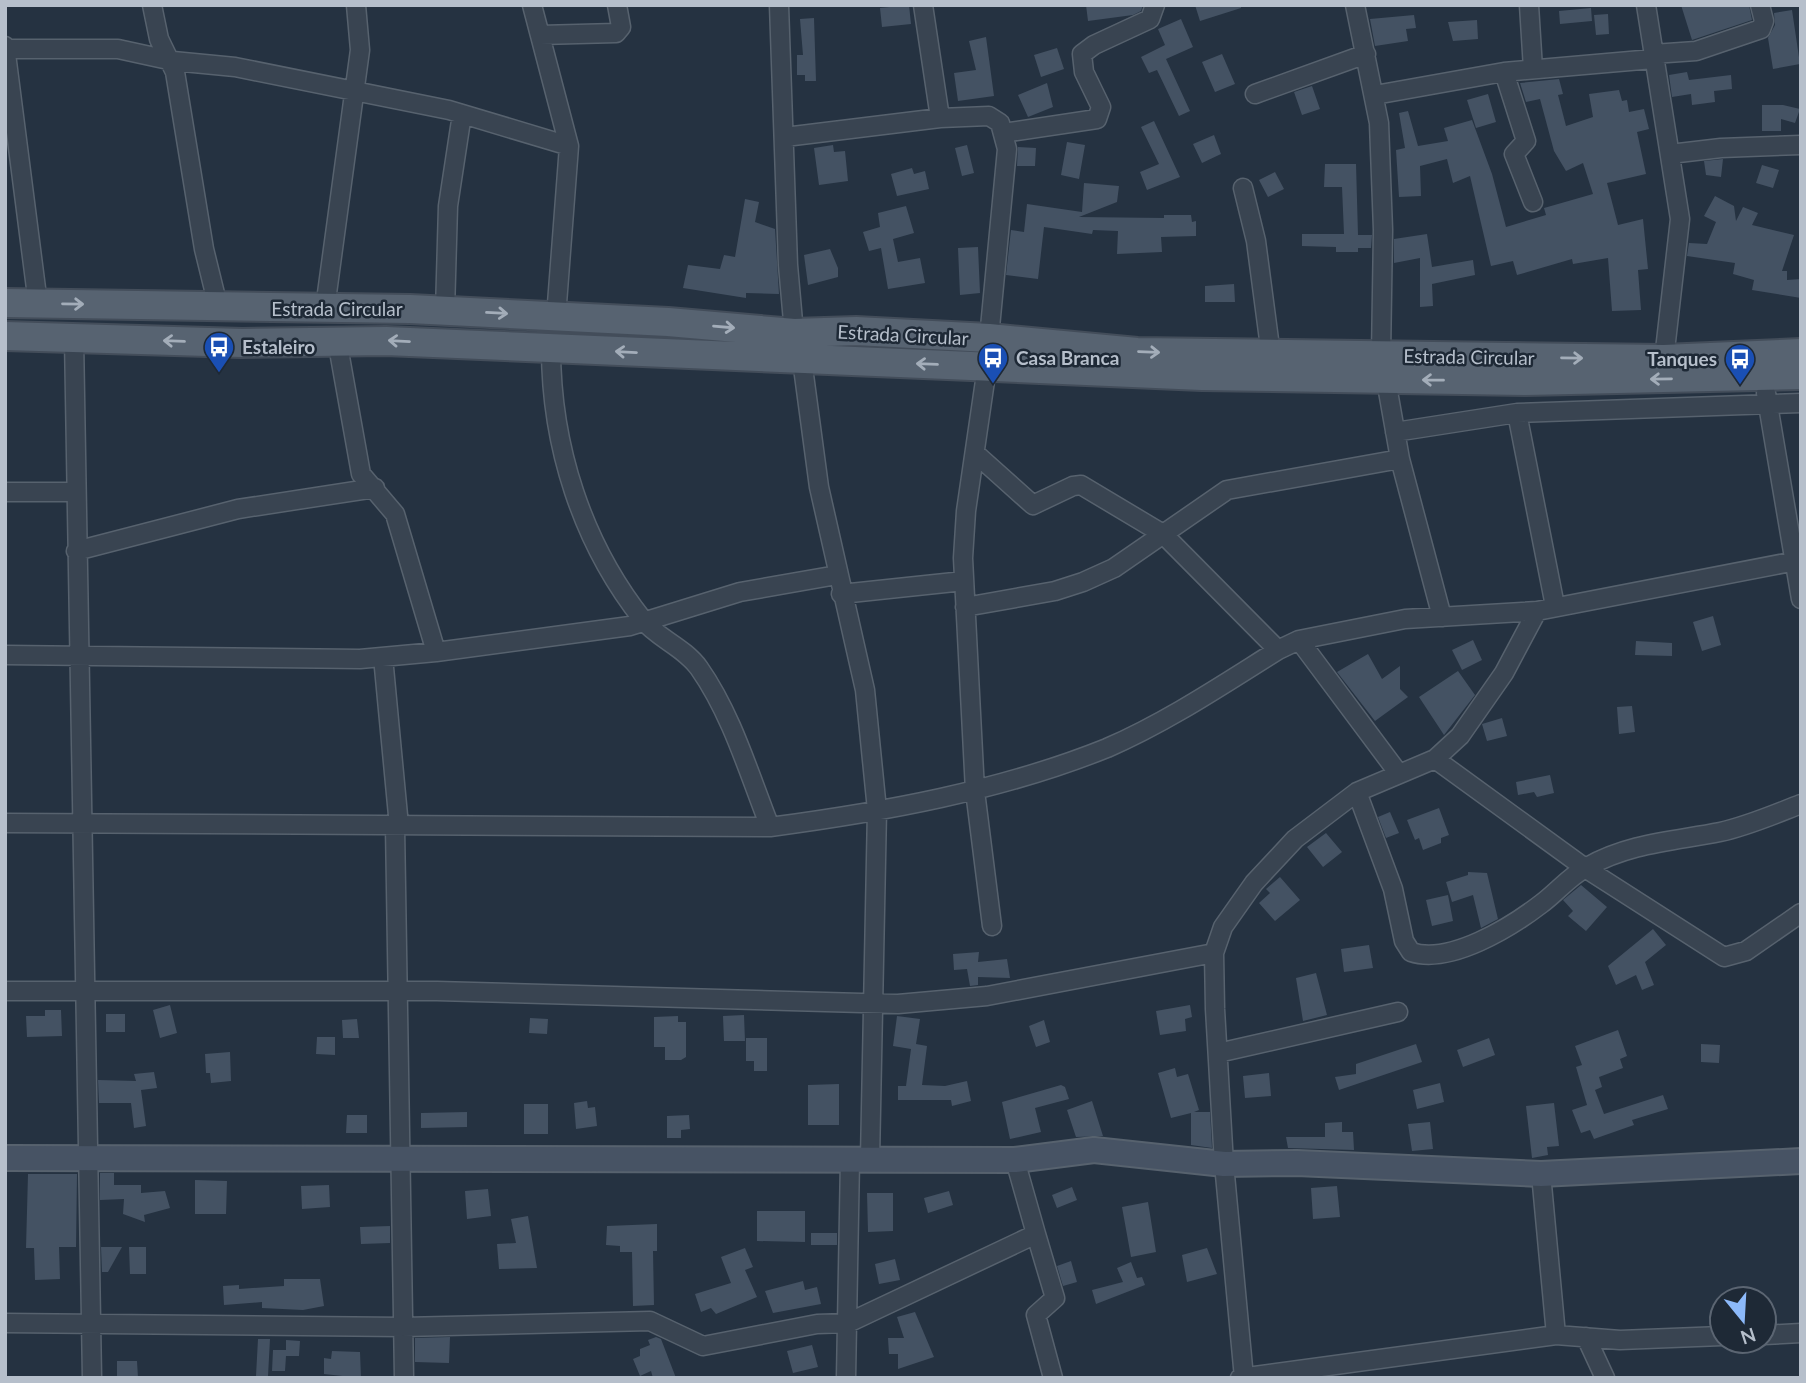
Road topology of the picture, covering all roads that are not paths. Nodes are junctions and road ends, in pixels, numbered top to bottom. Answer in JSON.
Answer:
{"nodes":[{"id":1,"x":152,"y":5,"type":"edge"},
{"id":2,"x":356,"y":5,"type":"edge"},
{"id":3,"x":532,"y":5,"type":"edge"},
{"id":4,"x":617,"y":5,"type":"edge"},
{"id":5,"x":779,"y":5,"type":"edge"},
{"id":6,"x":923,"y":5,"type":"edge"},
{"id":7,"x":1155,"y":5,"type":"edge"},
{"id":8,"x":1355,"y":5,"type":"edge"},
{"id":9,"x":1529,"y":5,"type":"edge"},
{"id":10,"x":1646,"y":5,"type":"edge"},
{"id":11,"x":1760,"y":5,"type":"edge"},
{"id":12,"x":540,"y":35,"type":"junction"},
{"id":13,"x":5,"y":48,"type":"edge"},
{"id":14,"x":1366,"y":54,"type":"junction"},
{"id":15,"x":1653,"y":56,"type":"junction"},
{"id":16,"x":173,"y":61,"type":"junction"},
{"id":17,"x":1532,"y":69,"type":"junction"},
{"id":18,"x":1504,"y":72,"type":"junction"},
{"id":19,"x":354,"y":91,"type":"junction"},
{"id":20,"x":1255,"y":94,"type":"dead end"},
{"id":21,"x":1375,"y":95,"type":"junction"},
{"id":22,"x":462,"y":114,"type":"junction"},
{"id":23,"x":940,"y":118,"type":"junction"},
{"id":24,"x":1003,"y":133,"type":"junction"},
{"id":25,"x":785,"y":136,"type":"junction"},
{"id":26,"x":1801,"y":145,"type":"edge"},
{"id":27,"x":569,"y":146,"type":"junction"},
{"id":28,"x":1670,"y":155,"type":"junction"},
{"id":29,"x":1244,"y":188,"type":"dead end"},
{"id":30,"x":1533,"y":202,"type":"dead end"},
{"id":31,"x":5,"y":303,"type":"edge"},
{"id":32,"x":38,"y":304,"type":"junction"},
{"id":33,"x":218,"y":306,"type":"junction"},
{"id":34,"x":325,"y":308,"type":"junction"},
{"id":35,"x":445,"y":311,"type":"junction"},
{"id":36,"x":556,"y":317,"type":"junction"},
{"id":37,"x":5,"y":336,"type":"edge"},
{"id":38,"x":74,"y":338,"type":"junction"},
{"id":39,"x":989,"y":338,"type":"junction"},
{"id":40,"x":337,"y":340,"type":"junction"},
{"id":41,"x":798,"y":346,"type":"junction"},
{"id":42,"x":551,"y":348,"type":"junction"},
{"id":43,"x":1801,"y":353,"type":"edge"},
{"id":44,"x":1271,"y":355,"type":"junction"},
{"id":45,"x":1664,"y":359,"type":"junction"},
{"id":46,"x":987,"y":367,"type":"junction"},
{"id":47,"x":1384,"y":368,"type":"junction"},
{"id":48,"x":1801,"y":375,"type":"edge"},
{"id":49,"x":1765,"y":389,"type":"junction"},
{"id":50,"x":1801,"y":403,"type":"edge"},
{"id":51,"x":1517,"y":413,"type":"junction"},
{"id":52,"x":1395,"y":432,"type":"junction"},
{"id":53,"x":976,"y":454,"type":"junction"},
{"id":54,"x":1401,"y":459,"type":"junction"},
{"id":55,"x":375,"y":488,"type":"junction"},
{"id":56,"x":5,"y":492,"type":"edge"},
{"id":57,"x":76,"y":492,"type":"junction"},
{"id":58,"x":1163,"y":534,"type":"junction"},
{"id":59,"x":76,"y":551,"type":"junction"},
{"id":60,"x":1796,"y":561,"type":"edge"},
{"id":61,"x":837,"y":575,"type":"junction"},
{"id":62,"x":964,"y":581,"type":"junction"},
{"id":63,"x":841,"y":594,"type":"junction"},
{"id":64,"x":1801,"y":599,"type":"edge"},
{"id":65,"x":1555,"y":606,"type":"junction"},
{"id":66,"x":965,"y":607,"type":"junction"},
{"id":67,"x":1537,"y":611,"type":"junction"},
{"id":68,"x":1442,"y":617,"type":"junction"},
{"id":69,"x":645,"y":623,"type":"junction"},
{"id":70,"x":1298,"y":640,"type":"junction"},
{"id":71,"x":1278,"y":650,"type":"junction"},
{"id":72,"x":436,"y":652,"type":"junction"},
{"id":73,"x":5,"y":655,"type":"edge"},
{"id":74,"x":78,"y":656,"type":"junction"},
{"id":75,"x":383,"y":657,"type":"junction"},
{"id":76,"x":1435,"y":759,"type":"junction"},
{"id":77,"x":1399,"y":774,"type":"junction"},
{"id":78,"x":975,"y":790,"type":"junction"},
{"id":79,"x":1357,"y":792,"type":"junction"},
{"id":80,"x":1801,"y":804,"type":"edge"},
{"id":81,"x":877,"y":810,"type":"junction"},
{"id":82,"x":5,"y":823,"type":"edge"},
{"id":83,"x":82,"y":823,"type":"junction"},
{"id":84,"x":397,"y":826,"type":"junction"},
{"id":85,"x":770,"y":827,"type":"junction"},
{"id":86,"x":1585,"y":868,"type":"junction"},
{"id":87,"x":1801,"y":913,"type":"edge"},
{"id":88,"x":992,"y":926,"type":"dead end"},
{"id":89,"x":1214,"y":953,"type":"junction"},
{"id":90,"x":5,"y":991,"type":"edge"},
{"id":91,"x":398,"y":991,"type":"junction"},
{"id":92,"x":84,"y":992,"type":"junction"},
{"id":93,"x":874,"y":1001,"type":"junction"},
{"id":94,"x":1398,"y":1013,"type":"dead end"},
{"id":95,"x":1218,"y":1052,"type":"junction"},
{"id":96,"x":5,"y":1158,"type":"edge"},
{"id":97,"x":87,"y":1159,"type":"junction"},
{"id":98,"x":399,"y":1159,"type":"junction"},
{"id":99,"x":860,"y":1159,"type":"junction"},
{"id":100,"x":1015,"y":1160,"type":"junction"},
{"id":101,"x":1801,"y":1161,"type":"edge"},
{"id":102,"x":1224,"y":1164,"type":"junction"},
{"id":103,"x":1541,"y":1174,"type":"junction"},
{"id":104,"x":1036,"y":1234,"type":"junction"},
{"id":105,"x":5,"y":1323,"type":"edge"},
{"id":106,"x":89,"y":1323,"type":"junction"},
{"id":107,"x":848,"y":1323,"type":"junction"},
{"id":108,"x":403,"y":1326,"type":"junction"},
{"id":109,"x":1801,"y":1333,"type":"edge"},
{"id":110,"x":1778,"y":1334,"type":"edge"},
{"id":111,"x":1556,"y":1335,"type":"junction"},
{"id":112,"x":1587,"y":1337,"type":"junction"},
{"id":113,"x":1708,"y":1337,"type":"edge"},
{"id":114,"x":92,"y":1378,"type":"edge"},
{"id":115,"x":404,"y":1378,"type":"edge"},
{"id":116,"x":846,"y":1378,"type":"edge"},
{"id":117,"x":1053,"y":1378,"type":"edge"},
{"id":118,"x":1242,"y":1378,"type":"edge"},
{"id":119,"x":1605,"y":1378,"type":"edge"}],
"edges":[{"from":1,"to":16,"type":"street"},
{"from":2,"to":19,"type":"street"},
{"from":3,"to":12,"type":"street"},
{"from":4,"to":12,"type":"street"},
{"from":5,"to":25,"type":"street"},
{"from":6,"to":23,"type":"street"},
{"from":7,"to":24,"type":"street"},
{"from":8,"to":14,"type":"street"},
{"from":9,"to":17,"type":"street"},
{"from":10,"to":15,"type":"street"},
{"from":11,"to":15,"type":"street"},
{"from":12,"to":27,"type":"street"},
{"from":13,"to":16,"type":"street"},
{"from":13,"to":32,"type":"street"},
{"from":14,"to":20,"type":"street"},
{"from":14,"to":21,"type":"street"},
{"from":15,"to":17,"type":"street"},
{"from":15,"to":28,"type":"street"},
{"from":16,"to":19,"type":"street"},
{"from":16,"to":33,"type":"street"},
{"from":17,"to":18,"type":"street"},
{"from":18,"to":21,"type":"street"},
{"from":18,"to":30,"type":"street"},
{"from":19,"to":22,"type":"street"},
{"from":19,"to":34,"type":"street"},
{"from":21,"to":47,"type":"street"},
{"from":22,"to":27,"type":"street"},
{"from":22,"to":35,"type":"street"},
{"from":23,"to":24,"type":"street"},
{"from":23,"to":25,"type":"street"},
{"from":24,"to":39,"type":"street"},
{"from":25,"to":41,"type":"street"},
{"from":26,"to":28,"type":"street"},
{"from":27,"to":36,"type":"street"},
{"from":28,"to":45,"type":"street"},
{"from":29,"to":44,"type":"street"},
{"from":31,"to":32,"type":"main road","name":"Estrada Circular"},
{"from":32,"to":33,"type":"main road","name":"Estrada Circular","one_way":true},
{"from":33,"to":34,"type":"main road","name":"Estrada Circular"},
{"from":34,"to":35,"type":"main road","name":"Estrada Circular"},
{"from":35,"to":36,"type":"main road","name":"Estrada Circular","one_way":true},
{"from":36,"to":41,"type":"main road","name":"Estrada Circular","one_way":true},
{"from":37,"to":38,"type":"main road"},
{"from":40,"to":38,"type":"main road","one_way":true},
{"from":38,"to":57,"type":"street"},
{"from":39,"to":41,"type":"main road","name":"Estrada Circular"},
{"from":39,"to":44,"type":"main road","name":"Estrada Circular","one_way":true},
{"from":42,"to":40,"type":"main road","one_way":true},
{"from":40,"to":55,"type":"street"},
{"from":41,"to":42,"type":"main road","one_way":true},
{"from":46,"to":41,"type":"main road","one_way":true},
{"from":41,"to":61,"type":"street"},
{"from":42,"to":69,"type":"street"},
{"from":43,"to":45,"type":"main road","name":"Estrada Circular"},
{"from":44,"to":47,"type":"main road","name":"Estrada Circular"},
{"from":47,"to":45,"type":"main road","name":"Estrada Circular","one_way":true},
{"from":46,"to":47,"type":"main road"},
{"from":46,"to":53,"type":"street"},
{"from":49,"to":47,"type":"main road","one_way":true},
{"from":47,"to":52,"type":"street"},
{"from":48,"to":49,"type":"main road"},
{"from":49,"to":50,"type":"street"},
{"from":49,"to":51,"type":"street"},
{"from":49,"to":60,"type":"street"},
{"from":51,"to":52,"type":"street"},
{"from":51,"to":65,"type":"street"},
{"from":52,"to":54,"type":"street"},
{"from":53,"to":58,"type":"street"},
{"from":53,"to":62,"type":"street"},
{"from":54,"to":58,"type":"street"},
{"from":54,"to":68,"type":"street"},
{"from":55,"to":59,"type":"street"},
{"from":55,"to":72,"type":"street"},
{"from":56,"to":57,"type":"street"},
{"from":57,"to":59,"type":"street"},
{"from":58,"to":66,"type":"street"},
{"from":58,"to":71,"type":"street"},
{"from":59,"to":74,"type":"street"},
{"from":60,"to":64,"type":"street"},
{"from":60,"to":65,"type":"street"},
{"from":61,"to":63,"type":"street"},
{"from":61,"to":69,"type":"street"},
{"from":62,"to":63,"type":"street"},
{"from":62,"to":66,"type":"street"},
{"from":63,"to":81,"type":"street"},
{"from":65,"to":67,"type":"street"},
{"from":66,"to":78,"type":"street"},
{"from":67,"to":68,"type":"street"},
{"from":67,"to":76,"type":"street"},
{"from":68,"to":70,"type":"street"},
{"from":69,"to":72,"type":"street"},
{"from":69,"to":85,"type":"street"},
{"from":70,"to":71,"type":"street"},
{"from":70,"to":77,"type":"street"},
{"from":71,"to":78,"type":"street"},
{"from":72,"to":75,"type":"street"},
{"from":73,"to":74,"type":"street"},
{"from":74,"to":75,"type":"street"},
{"from":74,"to":83,"type":"street"},
{"from":75,"to":84,"type":"street"},
{"from":76,"to":77,"type":"street"},
{"from":76,"to":86,"type":"street"},
{"from":77,"to":79,"type":"street"},
{"from":78,"to":81,"type":"street"},
{"from":78,"to":88,"type":"street"},
{"from":79,"to":86,"type":"street"},
{"from":79,"to":89,"type":"street"},
{"from":80,"to":86,"type":"street"},
{"from":81,"to":85,"type":"street"},
{"from":81,"to":93,"type":"street"},
{"from":82,"to":83,"type":"street"},
{"from":83,"to":84,"type":"street"},
{"from":83,"to":92,"type":"street"},
{"from":84,"to":85,"type":"street"},
{"from":84,"to":91,"type":"street"},
{"from":86,"to":87,"type":"street"},
{"from":89,"to":93,"type":"street"},
{"from":89,"to":95,"type":"street"},
{"from":90,"to":92,"type":"street"},
{"from":91,"to":92,"type":"street"},
{"from":91,"to":93,"type":"street"},
{"from":91,"to":98,"type":"street"},
{"from":92,"to":97,"type":"street"},
{"from":93,"to":99,"type":"street"},
{"from":94,"to":95,"type":"street"},
{"from":95,"to":102,"type":"street"},
{"from":96,"to":97,"type":"street"},
{"from":97,"to":98,"type":"street"},
{"from":97,"to":106,"type":"street"},
{"from":98,"to":99,"type":"street"},
{"from":98,"to":108,"type":"street"},
{"from":99,"to":100,"type":"street"},
{"from":99,"to":107,"type":"street"},
{"from":100,"to":102,"type":"street"},
{"from":100,"to":104,"type":"street"},
{"from":101,"to":103,"type":"street"},
{"from":102,"to":103,"type":"street"},
{"from":102,"to":118,"type":"street"},
{"from":103,"to":111,"type":"street"},
{"from":104,"to":107,"type":"street"},
{"from":104,"to":117,"type":"street"},
{"from":105,"to":106,"type":"street"},
{"from":106,"to":108,"type":"street"},
{"from":106,"to":114,"type":"street"},
{"from":107,"to":108,"type":"street"},
{"from":107,"to":116,"type":"street"},
{"from":108,"to":115,"type":"street"},
{"from":109,"to":110,"type":"street"},
{"from":111,"to":112,"type":"street"},
{"from":111,"to":118,"type":"street"},
{"from":112,"to":113,"type":"street"},
{"from":112,"to":119,"type":"street"}]}
